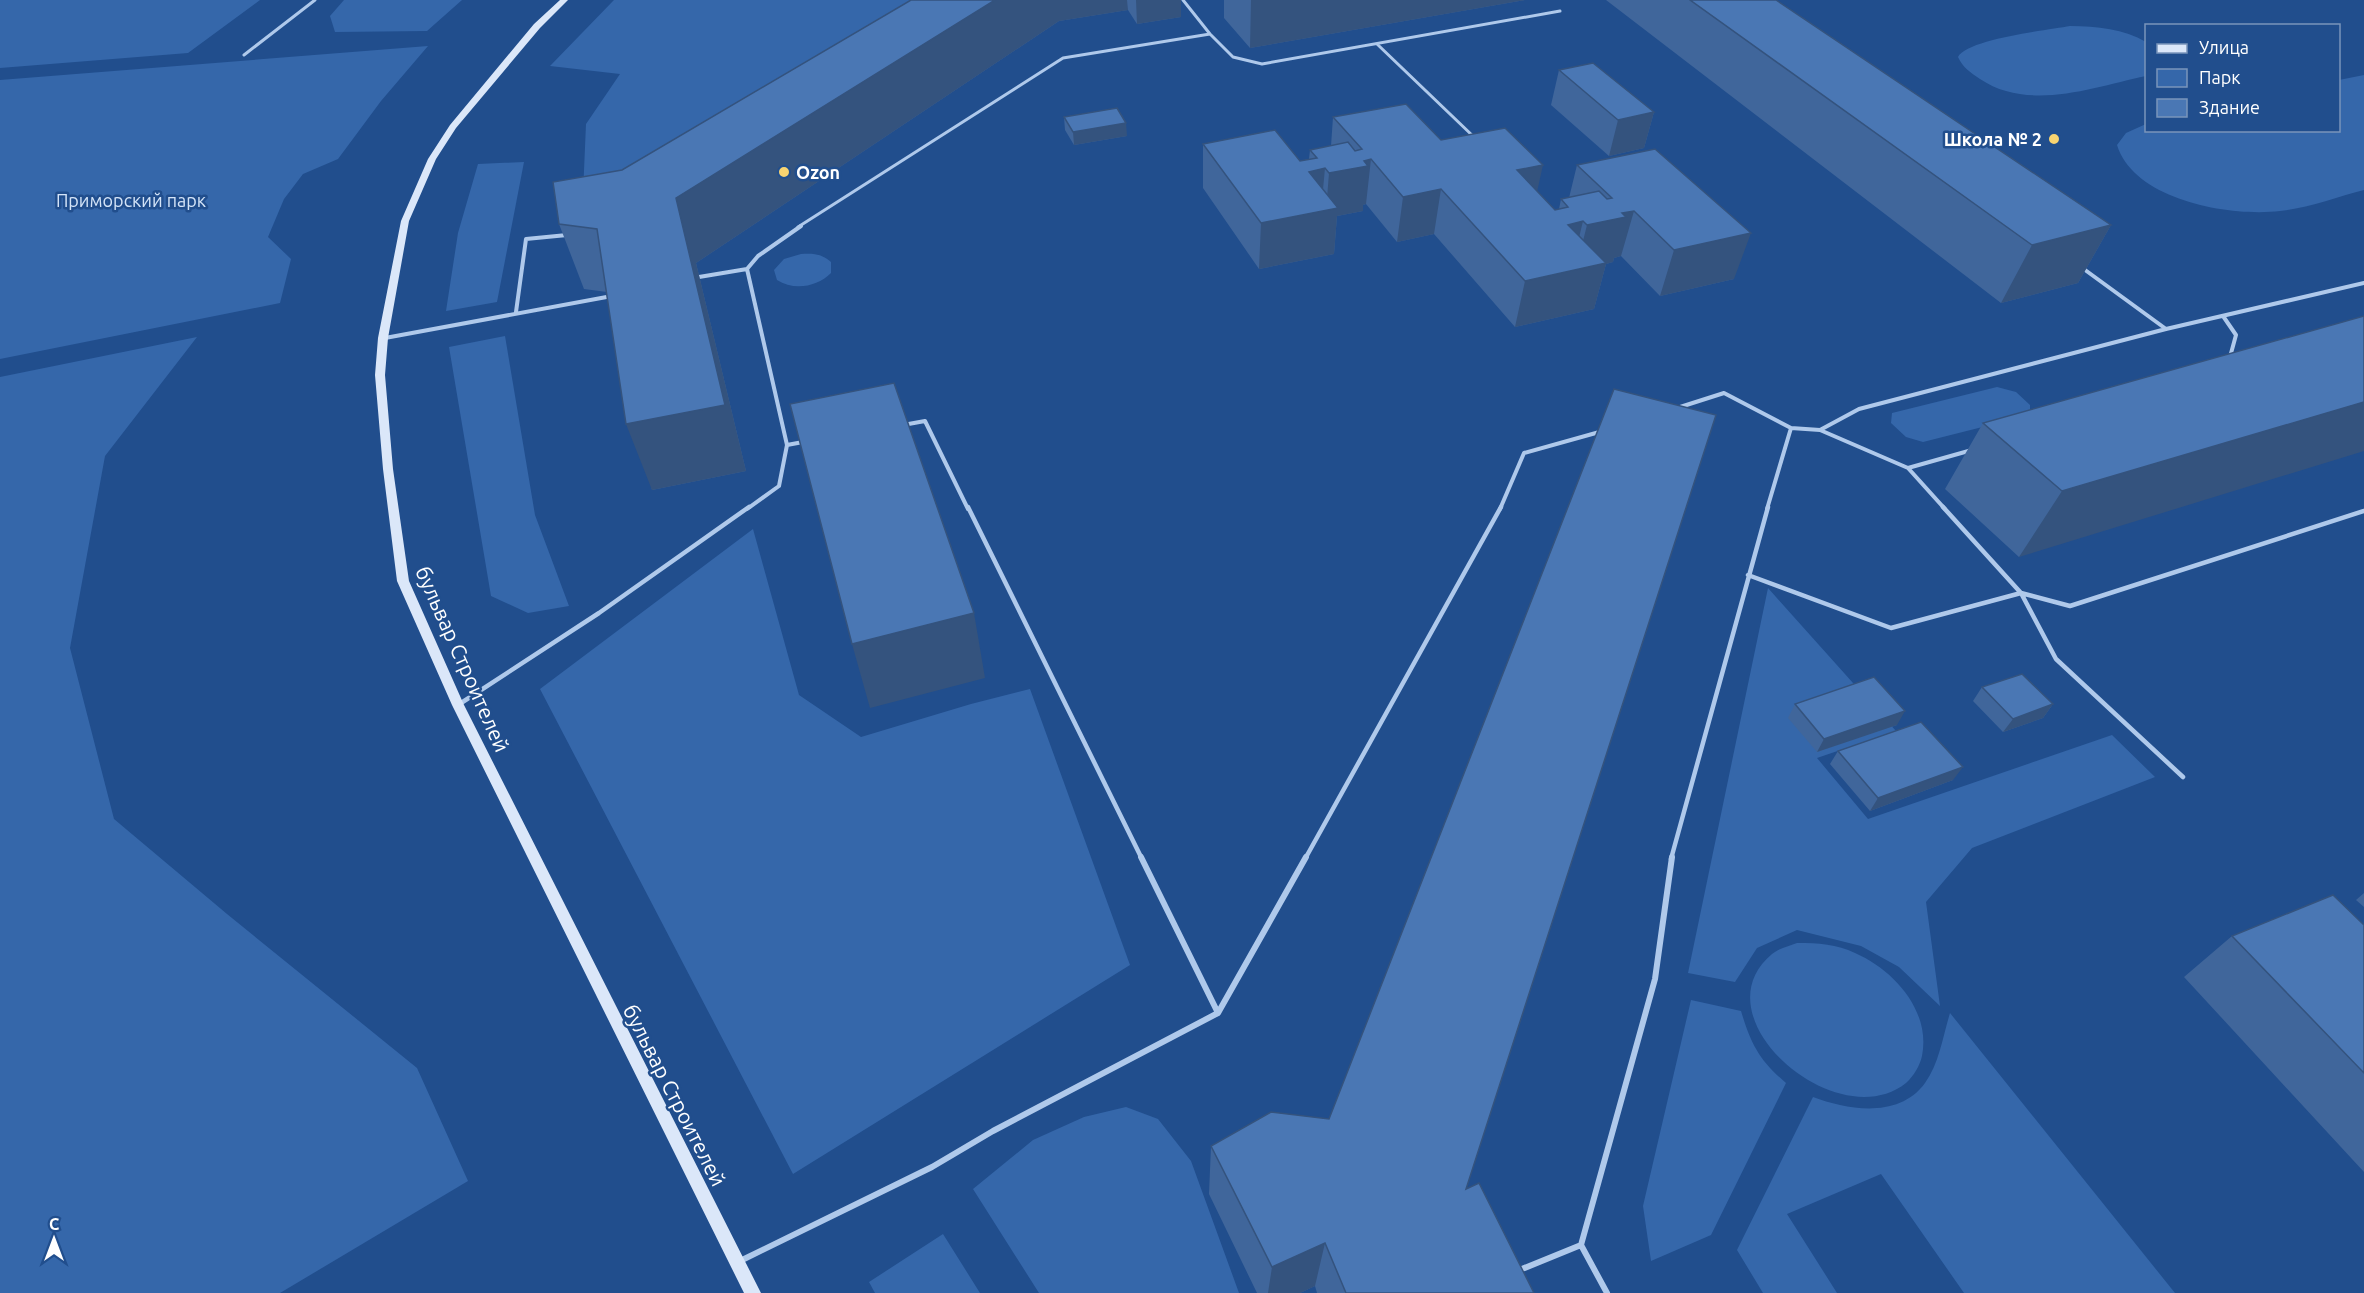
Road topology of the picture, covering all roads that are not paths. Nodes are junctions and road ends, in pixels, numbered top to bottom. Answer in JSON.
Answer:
{"nodes":[{"id":1,"x":315,"y":0,"type":"edge"},
{"id":2,"x":564,"y":0,"type":"edge"},
{"id":3,"x":1191,"y":0,"type":"edge"},
{"id":4,"x":1183,"y":1,"type":"edge"},
{"id":5,"x":1560,"y":11,"type":"dead end"},
{"id":6,"x":1210,"y":34,"type":"junction"},
{"id":7,"x":1377,"y":44,"type":"junction"},
{"id":8,"x":244,"y":55,"type":"dead end"},
{"id":9,"x":1480,"y":142,"type":"edge"},
{"id":10,"x":569,"y":235,"type":"edge"},
{"id":11,"x":2081,"y":267,"type":"edge"},
{"id":12,"x":747,"y":269,"type":"junction"},
{"id":13,"x":699,"y":277,"type":"dead end"},
{"id":14,"x":2364,"y":283,"type":"edge"},
{"id":15,"x":621,"y":294,"type":"edge"},
{"id":16,"x":516,"y":312,"type":"junction"},
{"id":17,"x":2223,"y":316,"type":"junction"},
{"id":18,"x":2166,"y":329,"type":"junction"},
{"id":19,"x":383,"y":338,"type":"junction"},
{"id":20,"x":2228,"y":368,"type":"edge"},
{"id":21,"x":1670,"y":410,"type":"edge"},
{"id":22,"x":891,"y":427,"type":"edge"},
{"id":23,"x":1791,"y":428,"type":"junction"},
{"id":24,"x":1604,"y":430,"type":"edge"},
{"id":25,"x":1820,"y":430,"type":"junction"},
{"id":26,"x":810,"y":441,"type":"edge"},
{"id":27,"x":787,"y":445,"type":"junction"},
{"id":28,"x":1976,"y":448,"type":"dead end"},
{"id":29,"x":1908,"y":468,"type":"junction"},
{"id":30,"x":2364,"y":511,"type":"edge"},
{"id":31,"x":1748,"y":575,"type":"junction"},
{"id":32,"x":2021,"y":593,"type":"junction"},
{"id":33,"x":458,"y":705,"type":"junction"},
{"id":34,"x":2183,"y":777,"type":"dead end"},
{"id":35,"x":1218,"y":1013,"type":"junction"},
{"id":36,"x":1581,"y":1245,"type":"junction"},
{"id":37,"x":737,"y":1263,"type":"junction"},
{"id":38,"x":1506,"y":1276,"type":"edge"},
{"id":39,"x":753,"y":1293,"type":"edge"},
{"id":40,"x":1607,"y":1293,"type":"edge"}],
"edges":[{"from":1,"to":8,"type":"lane"},
{"from":2,"to":19,"type":"street","name":"бульвар Строителей"},
{"from":3,"to":4,"type":"lane"},
{"from":4,"to":6,"type":"lane"},
{"from":5,"to":7,"type":"lane"},
{"from":6,"to":7,"type":"lane"},
{"from":6,"to":12,"type":"lane"},
{"from":7,"to":9,"type":"lane"},
{"from":10,"to":16,"type":"lane"},
{"from":11,"to":18,"type":"lane"},
{"from":12,"to":13,"type":"lane"},
{"from":12,"to":27,"type":"lane"},
{"from":14,"to":17,"type":"lane"},
{"from":15,"to":16,"type":"lane"},
{"from":16,"to":19,"type":"lane"},
{"from":17,"to":18,"type":"lane"},
{"from":17,"to":20,"type":"lane"},
{"from":18,"to":25,"type":"lane"},
{"from":19,"to":33,"type":"street","name":"бульвар Строителей"},
{"from":21,"to":23,"type":"lane"},
{"from":22,"to":35,"type":"lane"},
{"from":23,"to":25,"type":"lane"},
{"from":23,"to":31,"type":"lane"},
{"from":24,"to":35,"type":"lane"},
{"from":25,"to":29,"type":"lane"},
{"from":26,"to":27,"type":"lane"},
{"from":27,"to":33,"type":"lane"},
{"from":28,"to":29,"type":"lane"},
{"from":29,"to":32,"type":"lane"},
{"from":30,"to":32,"type":"lane"},
{"from":31,"to":32,"type":"lane"},
{"from":31,"to":36,"type":"lane"},
{"from":32,"to":34,"type":"lane"},
{"from":33,"to":37,"type":"street","name":"бульвар Строителей"},
{"from":35,"to":37,"type":"lane"},
{"from":36,"to":38,"type":"lane"},
{"from":36,"to":40,"type":"lane"},
{"from":37,"to":39,"type":"street","name":"бульвар Строителей"}]}
